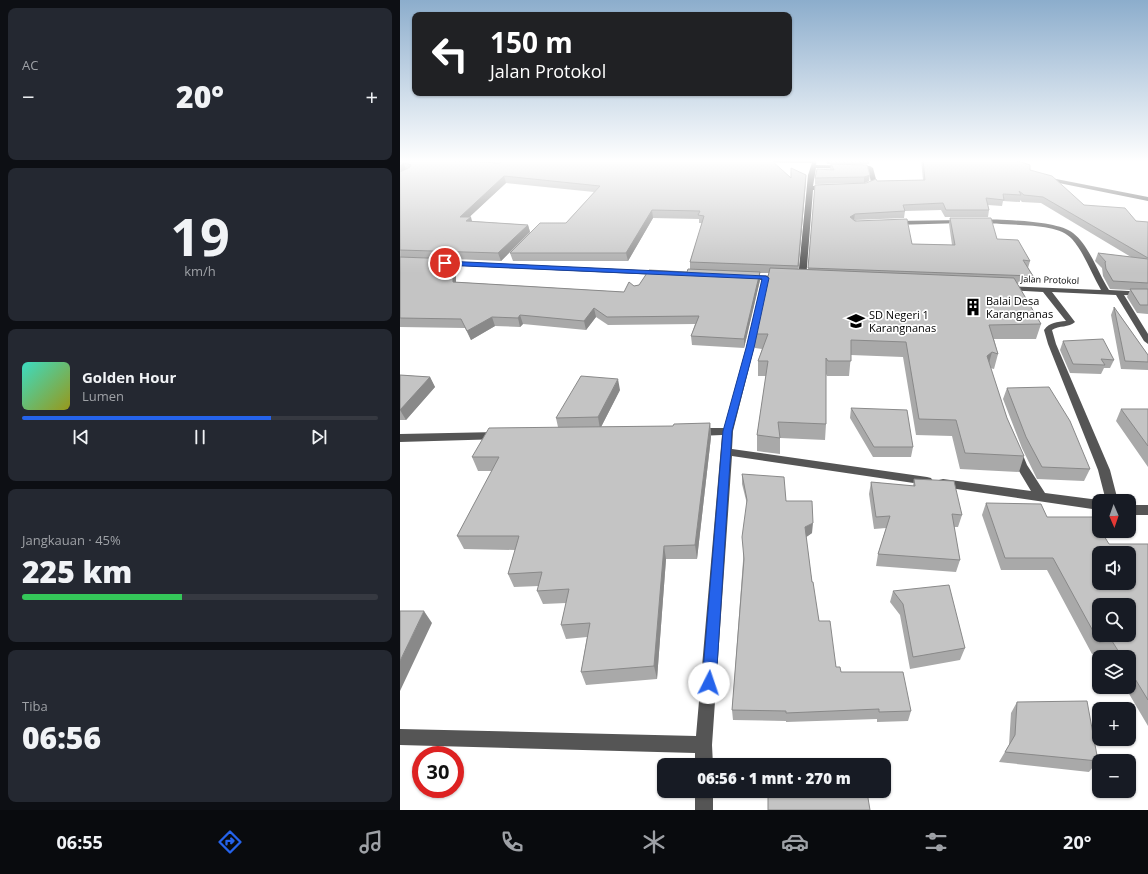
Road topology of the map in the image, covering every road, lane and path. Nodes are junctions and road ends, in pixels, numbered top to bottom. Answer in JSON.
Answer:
{"nodes":[{"id":1,"x":809,"y":198,"type":"edge"},
{"id":2,"x":890,"y":223,"type":"edge"},
{"id":3,"x":437,"y":263,"type":"edge"},
{"id":4,"x":670,"y":274,"type":"edge"},
{"id":5,"x":737,"y":276,"type":"edge"},
{"id":6,"x":766,"y":278,"type":"junction"},
{"id":7,"x":999,"y":288,"type":"edge"},
{"id":8,"x":1046,"y":290,"type":"junction"},
{"id":9,"x":1106,"y":292,"type":"junction"},
{"id":10,"x":1118,"y":292,"type":"junction"},
{"id":11,"x":1148,"y":294,"type":"edge"},
{"id":12,"x":1148,"y":341,"type":"edge"},
{"id":13,"x":728,"y":431,"type":"junction"},
{"id":14,"x":688,"y":432,"type":"edge"},
{"id":15,"x":512,"y":436,"type":"edge"},
{"id":16,"x":400,"y":438,"type":"edge"},
{"id":17,"x":1013,"y":444,"type":"edge"},
{"id":18,"x":727,"y":452,"type":"junction"},
{"id":19,"x":1110,"y":494,"type":"edge"},
{"id":20,"x":1041,"y":497,"type":"junction"},
{"id":21,"x":1092,"y":504,"type":"edge"},
{"id":22,"x":1136,"y":510,"type":"edge"},
{"id":23,"x":1148,"y":510,"type":"edge"},
{"id":24,"x":400,"y":737,"type":"edge"},
{"id":25,"x":704,"y":745,"type":"junction"},
{"id":26,"x":704,"y":758,"type":"edge"},
{"id":27,"x":704,"y":798,"type":"edge"},
{"id":28,"x":704,"y":810,"type":"edge"}],
"edges":[{"from":1,"to":6,"type":"street"},
{"from":2,"to":9,"type":"street"},
{"from":3,"to":4,"type":"street"},
{"from":5,"to":6,"type":"street"},
{"from":6,"to":13,"type":"street"},
{"from":7,"to":8,"type":"street","name":"Jalan Protokol"},
{"from":8,"to":9,"type":"street","name":"Jalan Protokol"},
{"from":8,"to":19,"type":"street"},
{"from":9,"to":10,"type":"street","name":"Jalan Protokol"},
{"from":10,"to":11,"type":"street","name":"Jalan Protokol"},
{"from":10,"to":12,"type":"street"},
{"from":13,"to":14,"type":"street"},
{"from":13,"to":18,"type":"street"},
{"from":15,"to":16,"type":"street"},
{"from":17,"to":20,"type":"street"},
{"from":18,"to":20,"type":"street"},
{"from":18,"to":25,"type":"street"},
{"from":20,"to":21,"type":"street"},
{"from":22,"to":23,"type":"street"},
{"from":24,"to":25,"type":"street"},
{"from":25,"to":26,"type":"street"},
{"from":27,"to":28,"type":"street"}]}
